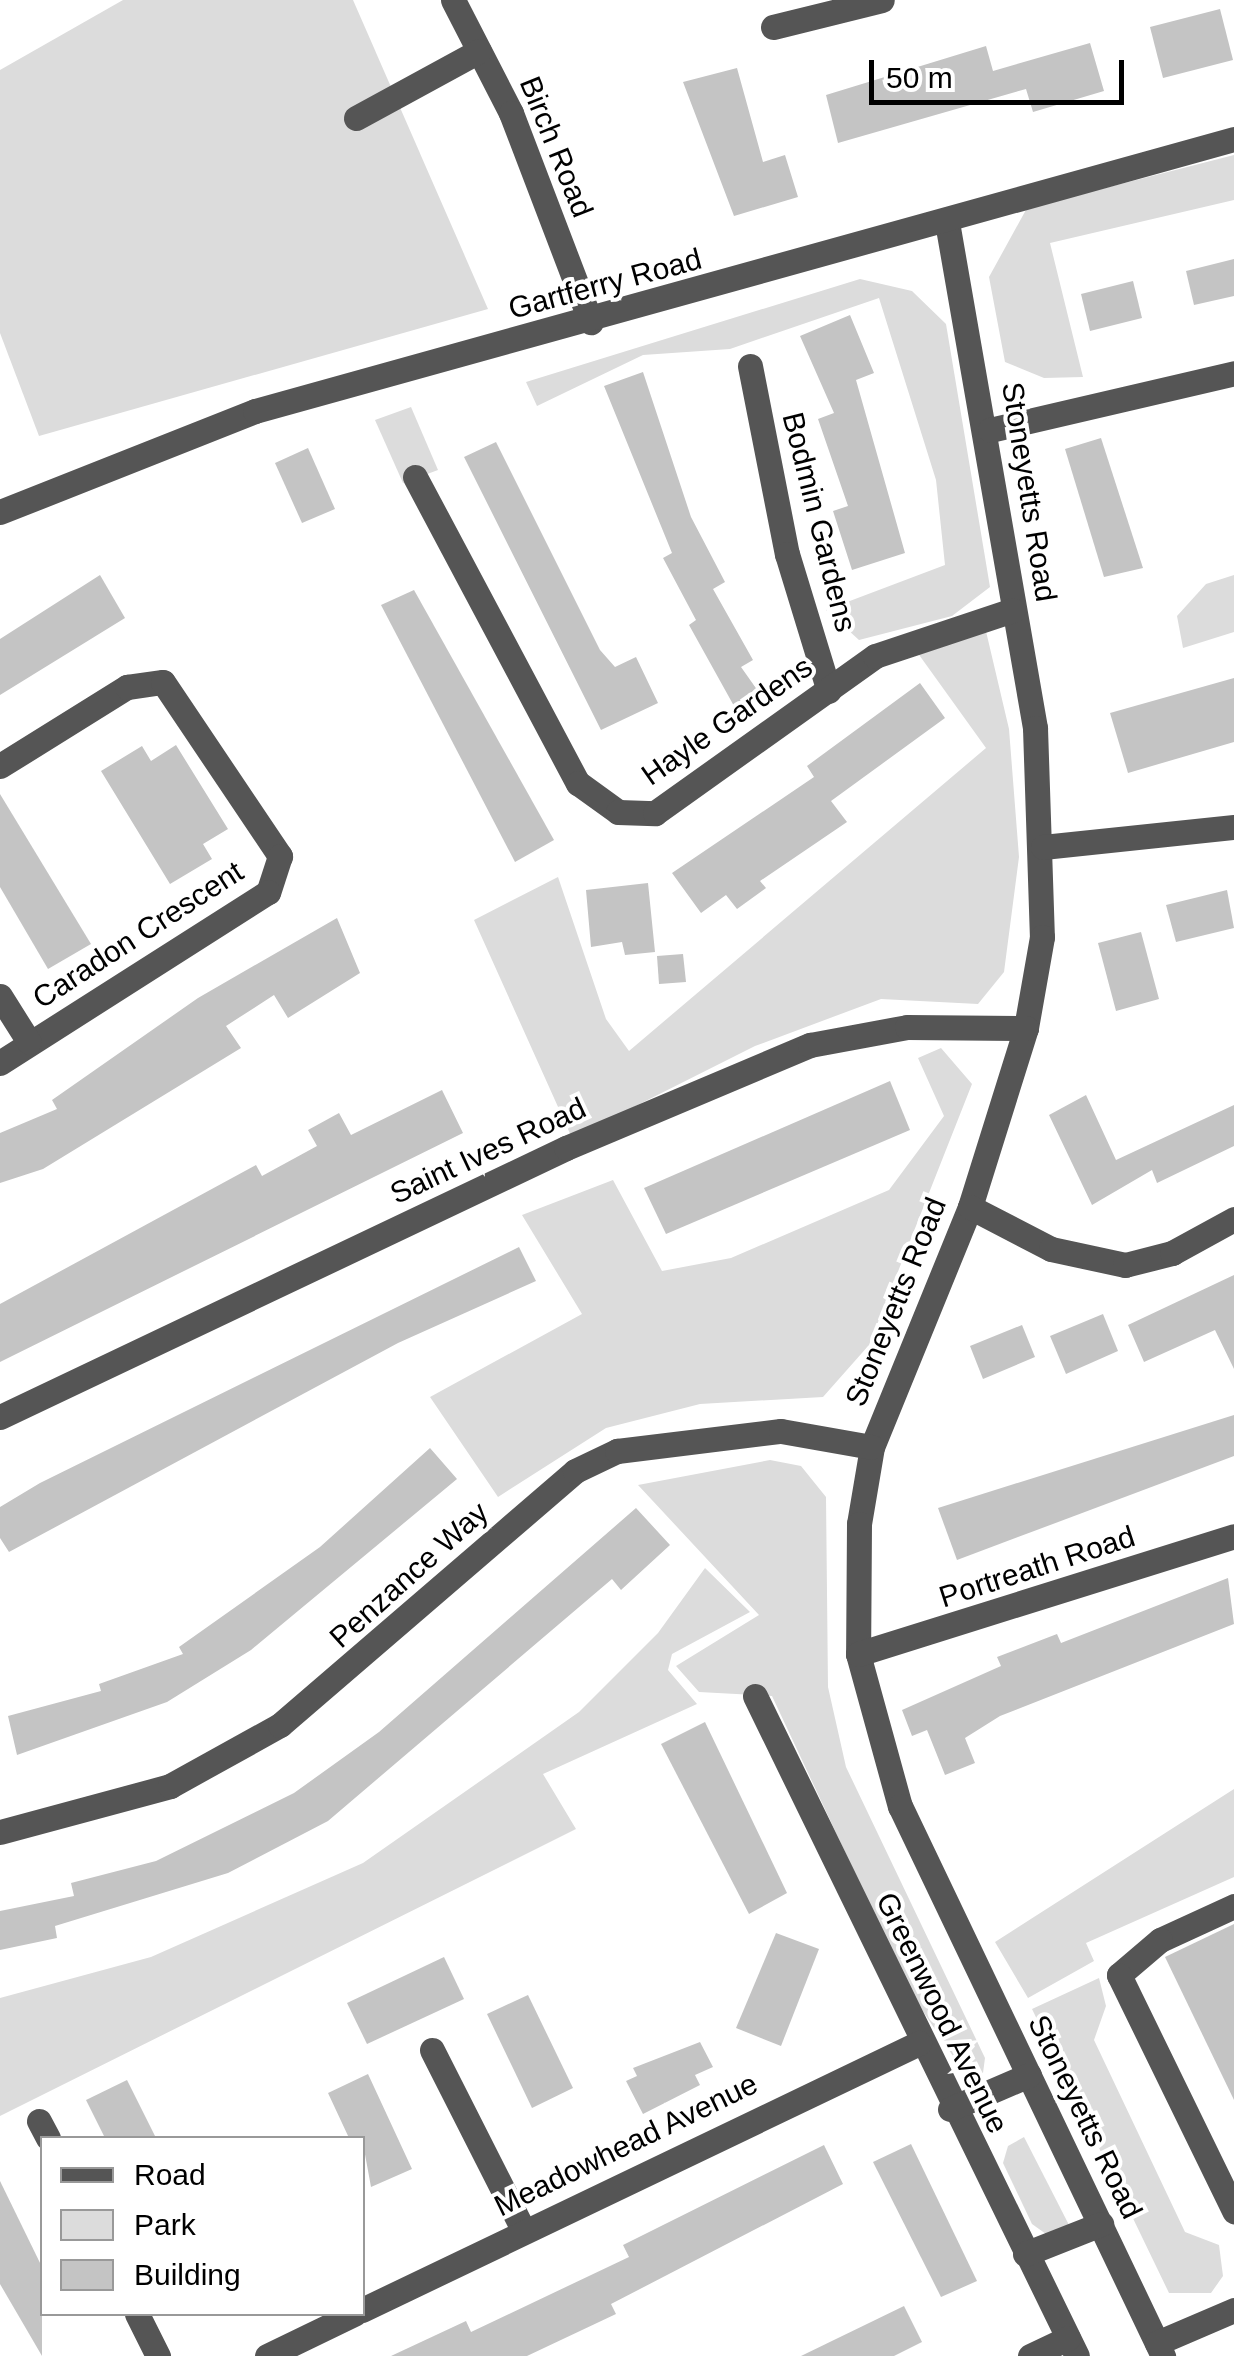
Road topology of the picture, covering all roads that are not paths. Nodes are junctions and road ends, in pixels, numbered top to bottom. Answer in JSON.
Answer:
{"nodes":[{"id":1,"x":453,"y":0,"type":"edge"},
{"id":2,"x":882,"y":0,"type":"edge"},
{"id":3,"x":773,"y":28,"type":"dead end"},
{"id":4,"x":479,"y":51,"type":"junction"},
{"id":5,"x":356,"y":118,"type":"dead end"},
{"id":6,"x":1234,"y":139,"type":"edge"},
{"id":7,"x":947,"y":222,"type":"junction"},
{"id":8,"x":591,"y":322,"type":"junction"},
{"id":9,"x":750,"y":366,"type":"dead end"},
{"id":10,"x":1234,"y":373,"type":"edge"},
{"id":11,"x":990,"y":430,"type":"junction"},
{"id":12,"x":414,"y":476,"type":"dead end"},
{"id":13,"x":0,"y":512,"type":"edge"},
{"id":14,"x":1013,"y":610,"type":"junction"},
{"id":15,"x":829,"y":692,"type":"junction"},
{"id":16,"x":0,"y":766,"type":"edge"},
{"id":17,"x":1234,"y":827,"type":"edge"},
{"id":18,"x":1042,"y":847,"type":"junction"},
{"id":19,"x":0,"y":996,"type":"edge"},
{"id":20,"x":1026,"y":1028,"type":"junction"},
{"id":21,"x":28,"y":1042,"type":"junction"},
{"id":22,"x":0,"y":1063,"type":"edge"},
{"id":23,"x":970,"y":1207,"type":"junction"},
{"id":24,"x":1234,"y":1219,"type":"edge"},
{"id":25,"x":0,"y":1416,"type":"edge"},
{"id":26,"x":872,"y":1447,"type":"junction"},
{"id":27,"x":1234,"y":1536,"type":"edge"},
{"id":28,"x":858,"y":1654,"type":"junction"},
{"id":29,"x":755,"y":1696,"type":"dead end"},
{"id":30,"x":0,"y":1832,"type":"edge"},
{"id":31,"x":1234,"y":1906,"type":"edge"},
{"id":32,"x":919,"y":2043,"type":"junction"},
{"id":33,"x":432,"y":2050,"type":"dead end"},
{"id":34,"x":1029,"y":2075,"type":"junction"},
{"id":35,"x":950,"y":2109,"type":"junction"},
{"id":36,"x":1234,"y":2211,"type":"edge"},
{"id":37,"x":1100,"y":2224,"type":"junction"},
{"id":38,"x":524,"y":2231,"type":"junction"},
{"id":39,"x":1025,"y":2254,"type":"junction"},
{"id":40,"x":365,"y":2309,"type":"edge"},
{"id":41,"x":1234,"y":2310,"type":"edge"},
{"id":42,"x":138,"y":2316,"type":"edge"},
{"id":43,"x":350,"y":2316,"type":"edge"},
{"id":44,"x":1072,"y":2347,"type":"edge"},
{"id":45,"x":1160,"y":2350,"type":"edge"},
{"id":46,"x":158,"y":2356,"type":"edge"},
{"id":47,"x":267,"y":2356,"type":"edge"},
{"id":48,"x":1030,"y":2356,"type":"edge"}],
"edges":[{"from":1,"to":4,"type":"street","name":"Birch Road"},
{"from":2,"to":3,"type":"street"},
{"from":4,"to":5,"type":"street"},
{"from":4,"to":8,"type":"street","name":"Birch Road"},
{"from":6,"to":7,"type":"street","name":"Gartferry Road"},
{"from":7,"to":8,"type":"street","name":"Gartferry Road"},
{"from":7,"to":11,"type":"street","name":"Stoneyetts Road"},
{"from":8,"to":13,"type":"street","name":"Gartferry Road"},
{"from":9,"to":15,"type":"street","name":"Bodmin Gardens"},
{"from":10,"to":11,"type":"street"},
{"from":11,"to":14,"type":"street","name":"Stoneyetts Road"},
{"from":12,"to":15,"type":"street","name":"Hayle Gardens"},
{"from":14,"to":15,"type":"street","name":"Hayle Gardens"},
{"from":14,"to":18,"type":"street","name":"Stoneyetts Road"},
{"from":16,"to":21,"type":"street","name":"Caradon Crescent"},
{"from":17,"to":18,"type":"street"},
{"from":18,"to":20,"type":"street","name":"Stoneyetts Road"},
{"from":19,"to":21,"type":"street","name":"Caradon Crescent"},
{"from":20,"to":23,"type":"street","name":"Stoneyetts Road"},
{"from":20,"to":25,"type":"street","name":"Saint Ives Road"},
{"from":21,"to":22,"type":"street","name":"Caradon Crescent"},
{"from":23,"to":24,"type":"street"},
{"from":23,"to":26,"type":"street","name":"Stoneyetts Road"},
{"from":26,"to":28,"type":"street","name":"Stoneyetts Road"},
{"from":26,"to":30,"type":"street","name":"Penzance Way"},
{"from":27,"to":28,"type":"street","name":"Portreath Road"},
{"from":28,"to":34,"type":"street","name":"Stoneyetts Road"},
{"from":29,"to":32,"type":"street","name":"Greenwood Avenue"},
{"from":31,"to":36,"type":"street"},
{"from":32,"to":35,"type":"street","name":"Greenwood Avenue"},
{"from":32,"to":38,"type":"street","name":"Meadowhead Avenue"},
{"from":33,"to":38,"type":"street"},
{"from":34,"to":35,"type":"street"},
{"from":34,"to":37,"type":"street","name":"Stoneyetts Road"},
{"from":35,"to":39,"type":"street","name":"Greenwood Avenue"},
{"from":37,"to":39,"type":"street"},
{"from":37,"to":45,"type":"street","name":"Stoneyetts Road"},
{"from":38,"to":40,"type":"street","name":"Meadowhead Avenue"},
{"from":39,"to":44,"type":"street","name":"Greenwood Avenue"},
{"from":41,"to":45,"type":"street"},
{"from":42,"to":46,"type":"street"},
{"from":43,"to":47,"type":"street"},
{"from":44,"to":48,"type":"street"}]}
